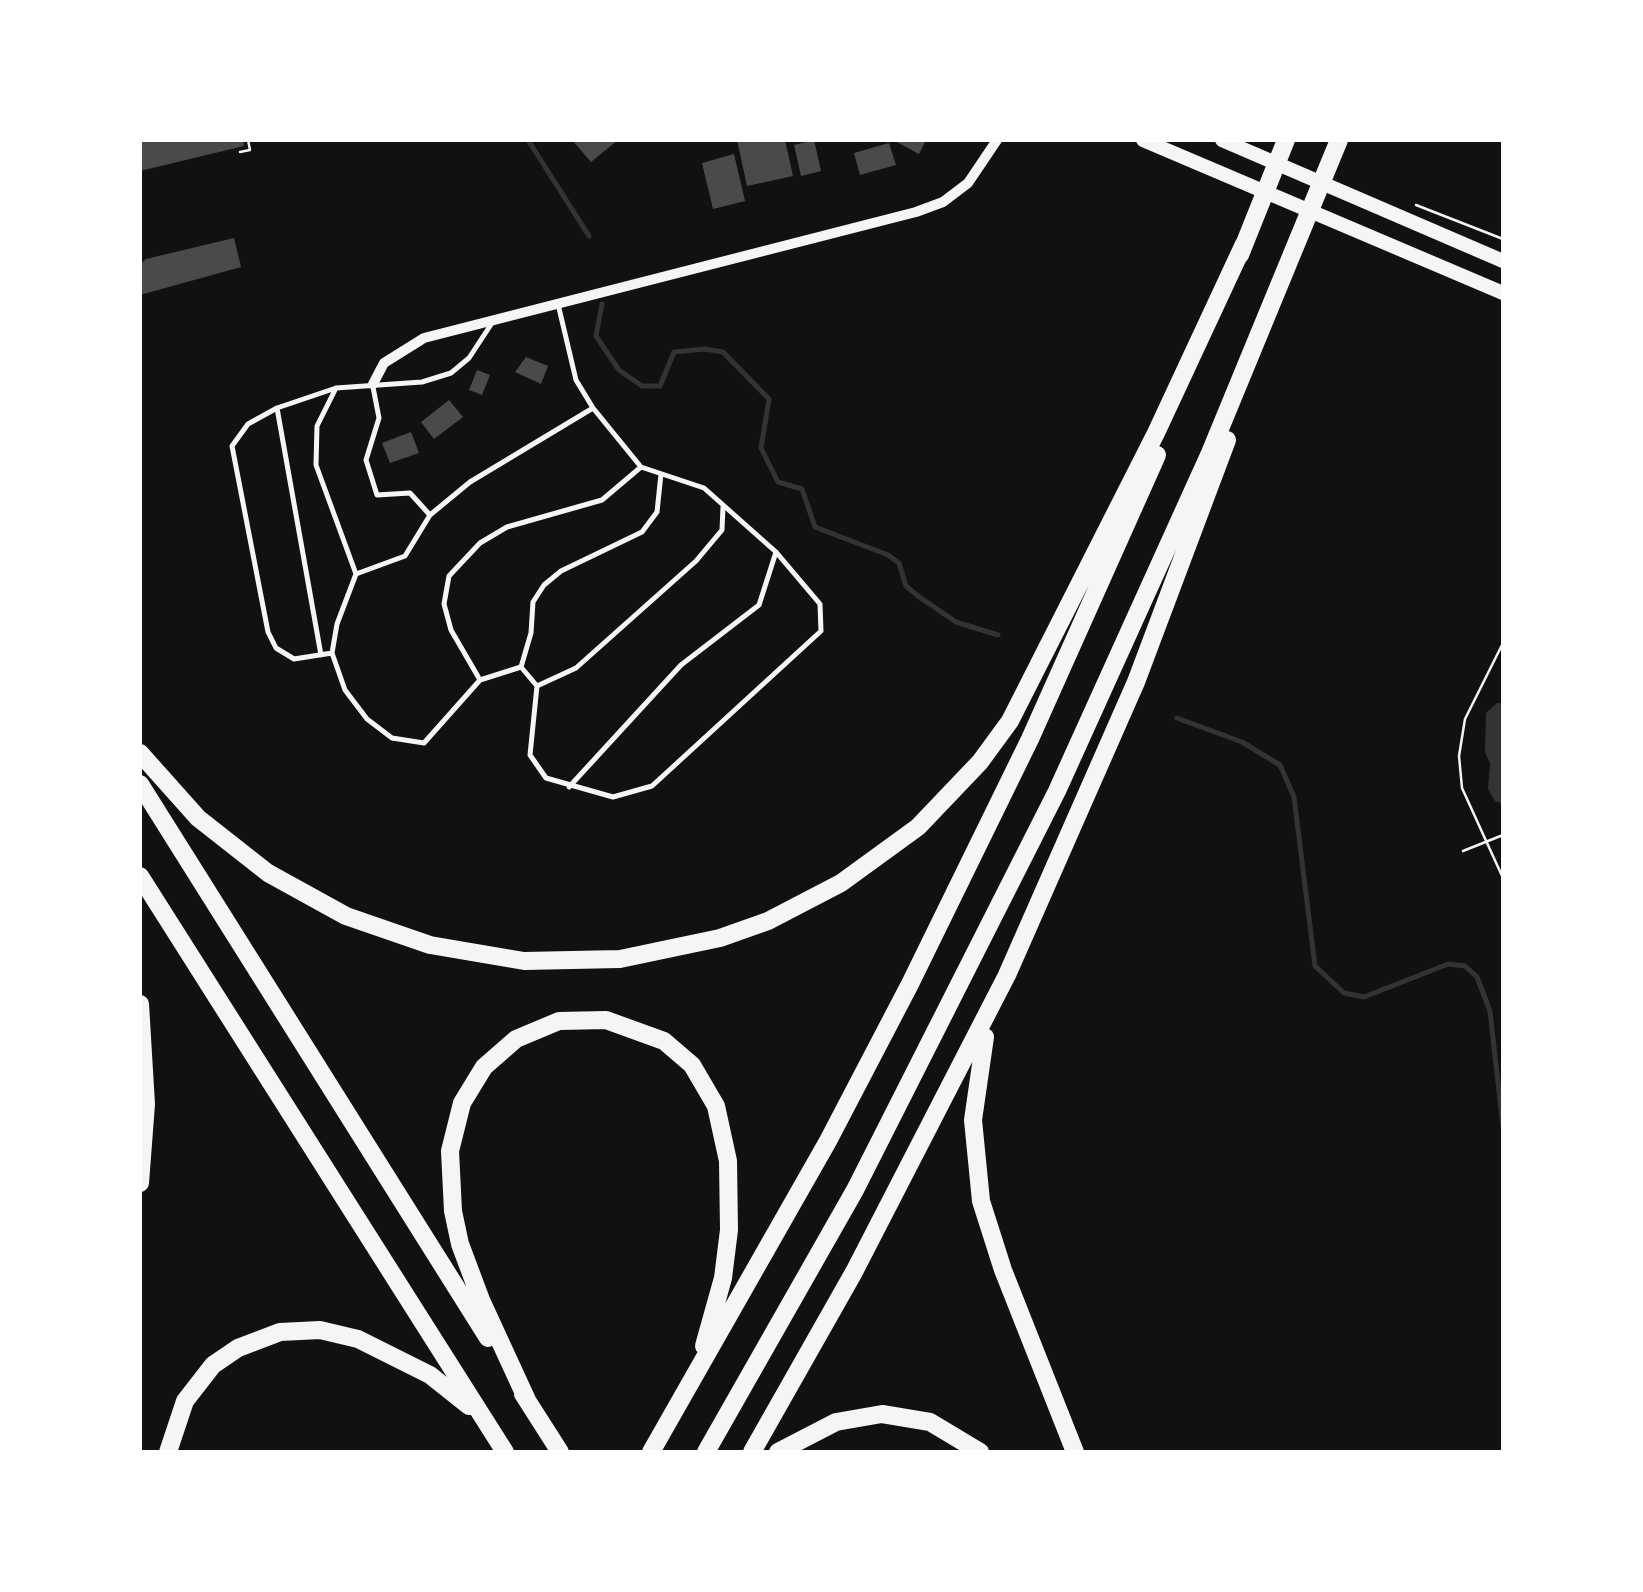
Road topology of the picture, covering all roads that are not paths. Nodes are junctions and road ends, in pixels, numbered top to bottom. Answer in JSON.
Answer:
{"nodes":[{"id":1,"x":998,"y":140,"type":"edge"},
{"id":2,"x":1144,"y":140,"type":"edge"},
{"id":3,"x":1222,"y":140,"type":"edge"},
{"id":4,"x":1286,"y":140,"type":"edge"},
{"id":5,"x":1339,"y":140,"type":"edge"},
{"id":6,"x":1244,"y":244,"type":"junction"},
{"id":7,"x":1503,"y":261,"type":"edge"},
{"id":8,"x":1280,"y":282,"type":"junction"},
{"id":9,"x":1503,"y":293,"type":"edge"},
{"id":10,"x":558,"y":304,"type":"junction"},
{"id":11,"x":493,"y":320,"type":"junction"},
{"id":12,"x":373,"y":384,"type":"junction"},
{"id":13,"x":336,"y":388,"type":"junction"},
{"id":14,"x":276,"y":408,"type":"junction"},
{"id":15,"x":593,"y":408,"type":"junction"},
{"id":16,"x":641,"y":467,"type":"junction"},
{"id":17,"x":661,"y":474,"type":"junction"},
{"id":18,"x":723,"y":505,"type":"junction"},
{"id":19,"x":430,"y":515,"type":"junction"},
{"id":20,"x":776,"y":552,"type":"junction"},
{"id":21,"x":356,"y":574,"type":"junction"},
{"id":22,"x":332,"y":653,"type":"junction"},
{"id":23,"x":321,"y":655,"type":"junction"},
{"id":24,"x":521,"y":668,"type":"junction"},
{"id":25,"x":480,"y":680,"type":"junction"},
{"id":26,"x":537,"y":686,"type":"junction"},
{"id":27,"x":140,"y":754,"type":"edge"},
{"id":28,"x":140,"y":784,"type":"edge"},
{"id":29,"x":569,"y":787,"type":"junction"},
{"id":30,"x":140,"y":876,"type":"edge"},
{"id":31,"x":1007,"y":975,"type":"junction"},
{"id":32,"x":140,"y":1004,"type":"edge"},
{"id":33,"x":140,"y":1183,"type":"edge"},
{"id":34,"x":527,"y":1400,"type":"junction"},
{"id":35,"x":672,"y":1418,"type":"junction"},
{"id":36,"x":494,"y":1434,"type":"junction"},
{"id":37,"x":168,"y":1452,"type":"edge"},
{"id":38,"x":505,"y":1452,"type":"edge"},
{"id":39,"x":560,"y":1452,"type":"edge"},
{"id":40,"x":651,"y":1452,"type":"edge"},
{"id":41,"x":706,"y":1452,"type":"edge"},
{"id":42,"x":752,"y":1452,"type":"edge"},
{"id":43,"x":778,"y":1452,"type":"edge"},
{"id":44,"x":980,"y":1452,"type":"edge"},
{"id":45,"x":1075,"y":1452,"type":"edge"}],
"edges":[{"from":1,"to":10,"type":"street"},
{"from":2,"to":9,"type":"main road"},
{"from":3,"to":7,"type":"main road"},
{"from":4,"to":6,"type":"highway"},
{"from":5,"to":8,"type":"highway"},
{"from":6,"to":27,"type":"highway"},
{"from":6,"to":35,"type":"highway"},
{"from":8,"to":31,"type":"highway"},
{"from":8,"to":41,"type":"highway"},
{"from":10,"to":11,"type":"street"},
{"from":10,"to":15,"type":"lane"},
{"from":11,"to":12,"type":"street"},
{"from":11,"to":12,"type":"lane"},
{"from":12,"to":13,"type":"lane"},
{"from":12,"to":19,"type":"lane"},
{"from":13,"to":14,"type":"lane"},
{"from":13,"to":21,"type":"lane"},
{"from":14,"to":23,"type":"lane"},
{"from":14,"to":23,"type":"lane"},
{"from":15,"to":16,"type":"lane"},
{"from":15,"to":19,"type":"lane"},
{"from":16,"to":17,"type":"lane"},
{"from":16,"to":25,"type":"lane"},
{"from":17,"to":18,"type":"lane"},
{"from":17,"to":24,"type":"lane"},
{"from":18,"to":20,"type":"lane"},
{"from":18,"to":26,"type":"lane"},
{"from":19,"to":21,"type":"lane"},
{"from":20,"to":29,"type":"lane"},
{"from":20,"to":29,"type":"lane"},
{"from":21,"to":22,"type":"lane"},
{"from":22,"to":23,"type":"lane"},
{"from":22,"to":25,"type":"lane"},
{"from":24,"to":25,"type":"lane"},
{"from":24,"to":26,"type":"lane"},
{"from":26,"to":29,"type":"lane"},
{"from":28,"to":34,"type":"highway"},
{"from":30,"to":36,"type":"highway"},
{"from":31,"to":42,"type":"highway"},
{"from":31,"to":45,"type":"highway"},
{"from":32,"to":33,"type":"highway"},
{"from":34,"to":35,"type":"highway"},
{"from":34,"to":39,"type":"highway"},
{"from":35,"to":40,"type":"highway"},
{"from":36,"to":37,"type":"highway"},
{"from":36,"to":38,"type":"highway"},
{"from":43,"to":44,"type":"highway"}]}
